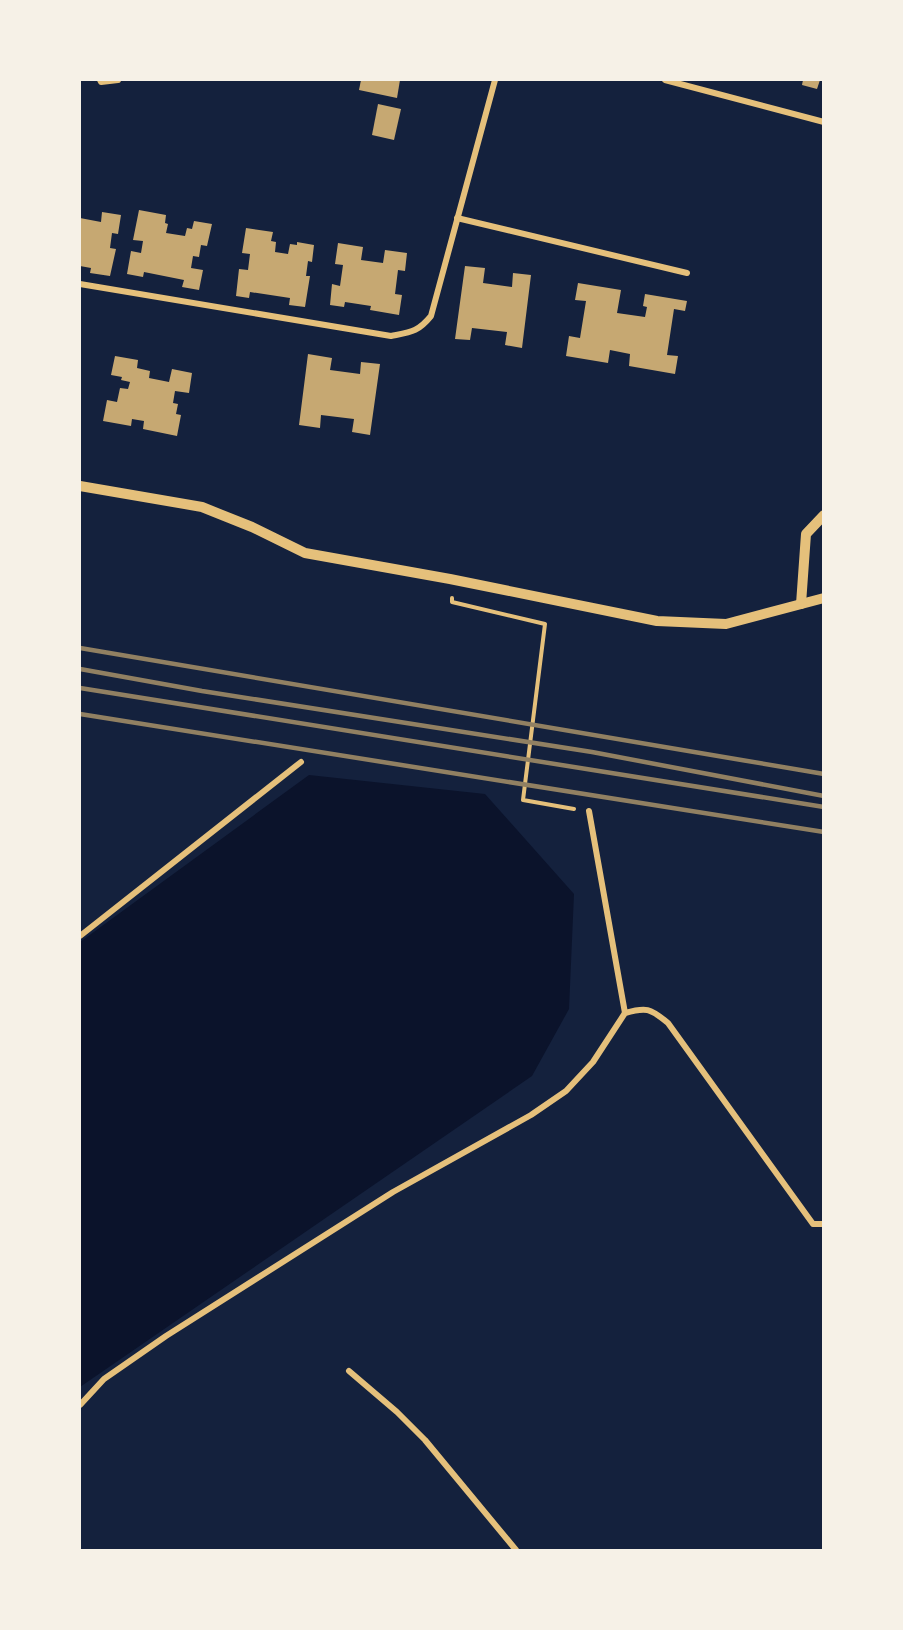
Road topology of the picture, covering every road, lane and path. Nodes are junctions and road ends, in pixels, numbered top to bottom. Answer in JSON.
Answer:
{"nodes":[{"id":1,"x":100,"y":80,"type":"edge"},
{"id":2,"x":118,"y":80,"type":"edge"},
{"id":3,"x":495,"y":80,"type":"edge"},
{"id":4,"x":665,"y":80,"type":"edge"},
{"id":5,"x":824,"y":122,"type":"edge"},
{"id":6,"x":457,"y":218,"type":"junction"},
{"id":7,"x":687,"y":273,"type":"dead end"},
{"id":8,"x":80,"y":284,"type":"edge"},
{"id":9,"x":80,"y":486,"type":"edge"},
{"id":10,"x":824,"y":515,"type":"edge"},
{"id":11,"x":824,"y":598,"type":"edge"},
{"id":12,"x":452,"y":602,"type":"dead end"},
{"id":13,"x":801,"y":604,"type":"junction"},
{"id":14,"x":301,"y":762,"type":"dead end"},
{"id":15,"x":590,"y":811,"type":"joint"},
{"id":16,"x":80,"y":936,"type":"edge"},
{"id":17,"x":625,"y":1013,"type":"junction"},
{"id":18,"x":824,"y":1224,"type":"edge"},
{"id":19,"x":349,"y":1371,"type":"dead end"},
{"id":20,"x":80,"y":1405,"type":"edge"},
{"id":21,"x":516,"y":1551,"type":"edge"}],
"edges":[{"from":1,"to":2,"type":"street"},
{"from":3,"to":6,"type":"street"},
{"from":4,"to":5,"type":"street"},
{"from":6,"to":7,"type":"street"},
{"from":6,"to":8,"type":"street"},
{"from":9,"to":13,"type":"street"},
{"from":10,"to":13,"type":"street"},
{"from":11,"to":13,"type":"street"},
{"from":12,"to":15,"type":"path"},
{"from":14,"to":16,"type":"street"},
{"from":15,"to":17,"type":"street"},
{"from":17,"to":18,"type":"street"},
{"from":17,"to":20,"type":"street"},
{"from":19,"to":21,"type":"street"}]}
